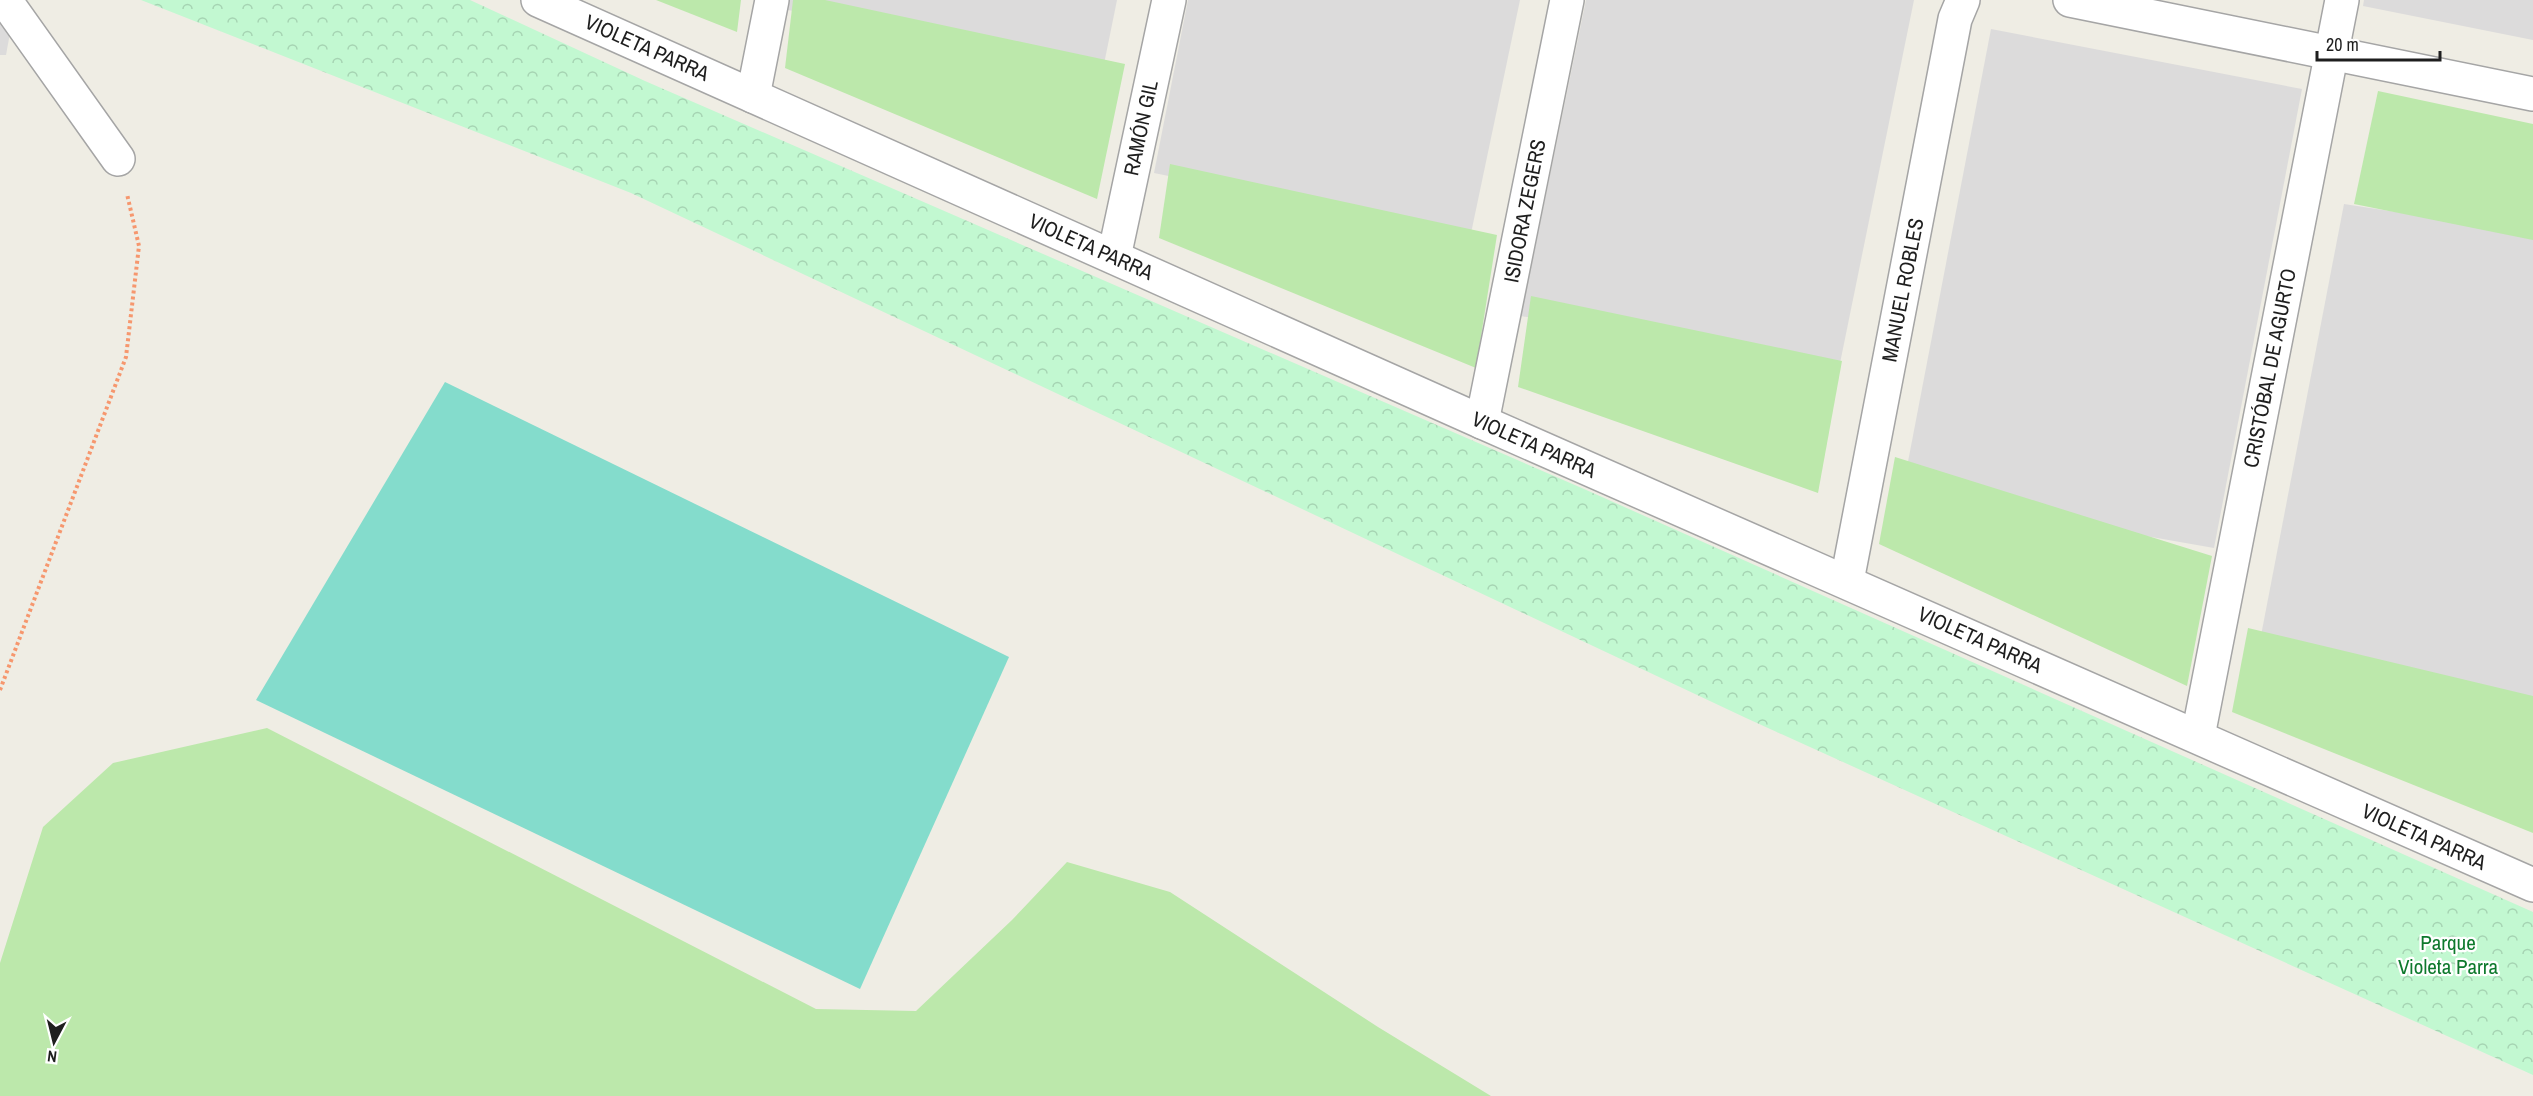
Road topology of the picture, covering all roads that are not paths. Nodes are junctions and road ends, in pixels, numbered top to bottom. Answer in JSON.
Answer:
{"nodes":[{"id":1,"x":5,"y":0,"type":"edge"},
{"id":2,"x":538,"y":0,"type":"edge"},
{"id":3,"x":772,"y":0,"type":"edge"},
{"id":4,"x":1169,"y":0,"type":"edge"},
{"id":5,"x":1567,"y":0,"type":"edge"},
{"id":6,"x":1963,"y":0,"type":"edge"},
{"id":7,"x":2070,"y":0,"type":"edge"},
{"id":8,"x":2342,"y":0,"type":"edge"},
{"id":9,"x":2332,"y":53,"type":"junction"},
{"id":10,"x":2533,"y":94,"type":"edge"},
{"id":11,"x":753,"y":96,"type":"junction"},
{"id":12,"x":118,"y":159,"type":"road end"},
{"id":13,"x":1114,"y":257,"type":"junction"},
{"id":14,"x":1482,"y":422,"type":"junction"},
{"id":15,"x":1847,"y":581,"type":"junction"},
{"id":16,"x":2198,"y":736,"type":"junction"},
{"id":17,"x":2533,"y":885,"type":"edge"}],
"edges":[{"from":1,"to":12,"type":"street"},
{"from":2,"to":11,"type":"street","name":"VIOLETA PARRA"},
{"from":3,"to":11,"type":"street"},
{"from":4,"to":13,"type":"street","name":"RAMÓN GIL"},
{"from":5,"to":14,"type":"street","name":"ISIDORA ZEGERS"},
{"from":6,"to":15,"type":"street","name":"MANUEL ROBLES"},
{"from":7,"to":9,"type":"street"},
{"from":8,"to":9,"type":"street","name":"CRISTÓBAL DE AGURTO"},
{"from":9,"to":10,"type":"street"},
{"from":9,"to":16,"type":"street","name":"CRISTÓBAL DE AGURTO"},
{"from":11,"to":13,"type":"street","name":"VIOLETA PARRA"},
{"from":13,"to":14,"type":"street","name":"VIOLETA PARRA"},
{"from":14,"to":15,"type":"street","name":"VIOLETA PARRA"},
{"from":15,"to":16,"type":"street","name":"VIOLETA PARRA"},
{"from":16,"to":17,"type":"street","name":"VIOLETA PARRA"}]}
